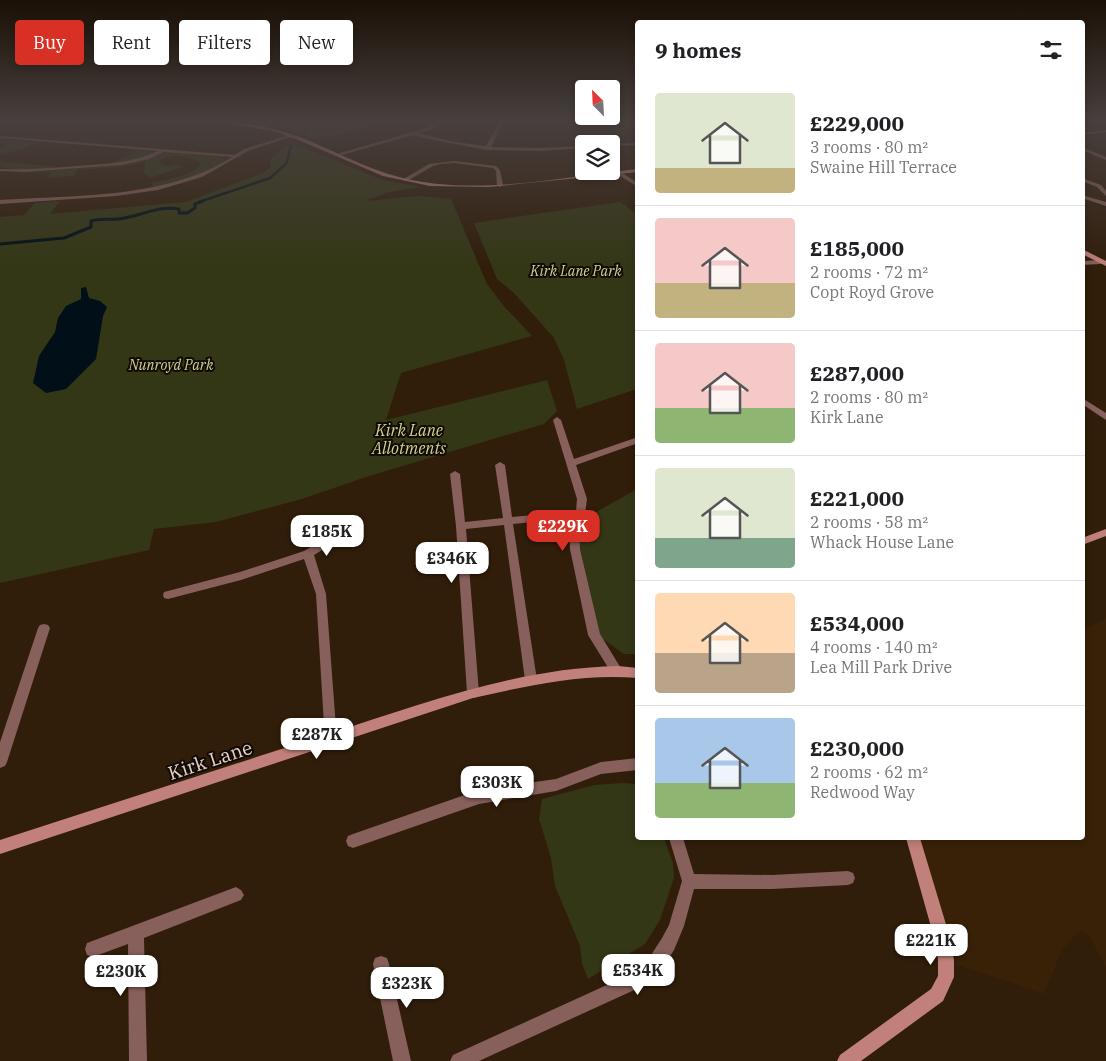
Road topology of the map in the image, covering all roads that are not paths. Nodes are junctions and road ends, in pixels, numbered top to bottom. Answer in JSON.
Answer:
{"nodes":[{"id":1,"x":13,"y":171,"type":"edge"},
{"id":2,"x":32,"y":171,"type":"edge"},
{"id":3,"x":209,"y":171,"type":"edge"},
{"id":4,"x":375,"y":171,"type":"edge"},
{"id":5,"x":421,"y":171,"type":"edge"},
{"id":6,"x":498,"y":171,"type":"edge"},
{"id":7,"x":620,"y":175,"type":"edge"},
{"id":8,"x":575,"y":177,"type":"edge"},
{"id":9,"x":405,"y":180,"type":"junction"},
{"id":10,"x":1085,"y":180,"type":"edge"},
{"id":11,"x":635,"y":184,"type":"edge"},
{"id":12,"x":500,"y":185,"type":"junction"},
{"id":13,"x":1106,"y":194,"type":"edge"},
{"id":14,"x":1085,"y":197,"type":"edge"},
{"id":15,"x":0,"y":202,"type":"edge"},
{"id":16,"x":1106,"y":204,"type":"edge"},
{"id":17,"x":1085,"y":253,"type":"edge"},
{"id":18,"x":1085,"y":263,"type":"edge"},
{"id":19,"x":1103,"y":263,"type":"edge"},
{"id":20,"x":1085,"y":402,"type":"edge"},
{"id":21,"x":1106,"y":417,"type":"edge"},
{"id":22,"x":557,"y":420,"type":"dead end"},
{"id":23,"x":635,"y":441,"type":"edge"},
{"id":24,"x":571,"y":463,"type":"junction"},
{"id":25,"x":500,"y":465,"type":"dead end"},
{"id":26,"x":455,"y":474,"type":"dead end"},
{"id":27,"x":580,"y":514,"type":"junction"},
{"id":28,"x":509,"y":520,"type":"junction"},
{"id":29,"x":461,"y":526,"type":"junction"},
{"id":30,"x":1106,"y":532,"type":"edge"},
{"id":31,"x":333,"y":538,"type":"dead end"},
{"id":32,"x":1085,"y":541,"type":"edge"},
{"id":33,"x":308,"y":554,"type":"junction"},
{"id":34,"x":168,"y":595,"type":"dead end"},
{"id":35,"x":44,"y":628,"type":"dead end"},
{"id":36,"x":616,"y":670,"type":"junction"},
{"id":37,"x":635,"y":673,"type":"edge"},
{"id":38,"x":531,"y":680,"type":"junction"},
{"id":39,"x":473,"y":693,"type":"junction"},
{"id":40,"x":330,"y":741,"type":"junction"},
{"id":41,"x":0,"y":762,"type":"edge"},
{"id":42,"x":635,"y":764,"type":"edge"},
{"id":43,"x":677,"y":840,"type":"edge"},
{"id":44,"x":914,"y":840,"type":"edge"},
{"id":45,"x":353,"y":841,"type":"dead end"},
{"id":46,"x":0,"y":847,"type":"edge"},
{"id":47,"x":848,"y":878,"type":"dead end"},
{"id":48,"x":690,"y":881,"type":"junction"},
{"id":49,"x":236,"y":894,"type":"dead end"},
{"id":50,"x":136,"y":932,"type":"junction"},
{"id":51,"x":92,"y":949,"type":"dead end"},
{"id":52,"x":381,"y":964,"type":"dead end"},
{"id":53,"x":138,"y":1061,"type":"edge"},
{"id":54,"x":402,"y":1061,"type":"edge"},
{"id":55,"x":459,"y":1061,"type":"edge"},
{"id":56,"x":846,"y":1061,"type":"edge"}],
"edges":[{"from":1,"to":2,"type":"street"},
{"from":3,"to":15,"type":"street"},
{"from":4,"to":9,"type":"street"},
{"from":5,"to":9,"type":"street"},
{"from":6,"to":12,"type":"street"},
{"from":7,"to":11,"type":"street"},
{"from":8,"to":12,"type":"street"},
{"from":9,"to":12,"type":"street"},
{"from":10,"to":13,"type":"street"},
{"from":14,"to":16,"type":"street"},
{"from":17,"to":19,"type":"street"},
{"from":18,"to":19,"type":"street"},
{"from":20,"to":21,"type":"street"},
{"from":22,"to":24,"type":"street"},
{"from":23,"to":24,"type":"street"},
{"from":24,"to":27,"type":"street"},
{"from":25,"to":28,"type":"street"},
{"from":26,"to":29,"type":"street"},
{"from":27,"to":28,"type":"street"},
{"from":27,"to":36,"type":"street"},
{"from":28,"to":29,"type":"street"},
{"from":28,"to":38,"type":"street"},
{"from":29,"to":39,"type":"street"},
{"from":30,"to":32,"type":"street"},
{"from":31,"to":33,"type":"street"},
{"from":33,"to":34,"type":"street"},
{"from":33,"to":40,"type":"street"},
{"from":35,"to":41,"type":"street"},
{"from":36,"to":37,"type":"street","name":"Kirk Lane"},
{"from":36,"to":38,"type":"street","name":"Kirk Lane"},
{"from":38,"to":39,"type":"street","name":"Kirk Lane"},
{"from":39,"to":40,"type":"street","name":"Kirk Lane"},
{"from":40,"to":46,"type":"street","name":"Kirk Lane"},
{"from":42,"to":45,"type":"street"},
{"from":43,"to":48,"type":"street"},
{"from":44,"to":56,"type":"street"},
{"from":47,"to":48,"type":"street"},
{"from":48,"to":55,"type":"street"},
{"from":49,"to":50,"type":"street"},
{"from":50,"to":51,"type":"street"},
{"from":50,"to":53,"type":"street"},
{"from":52,"to":54,"type":"street"}]}
